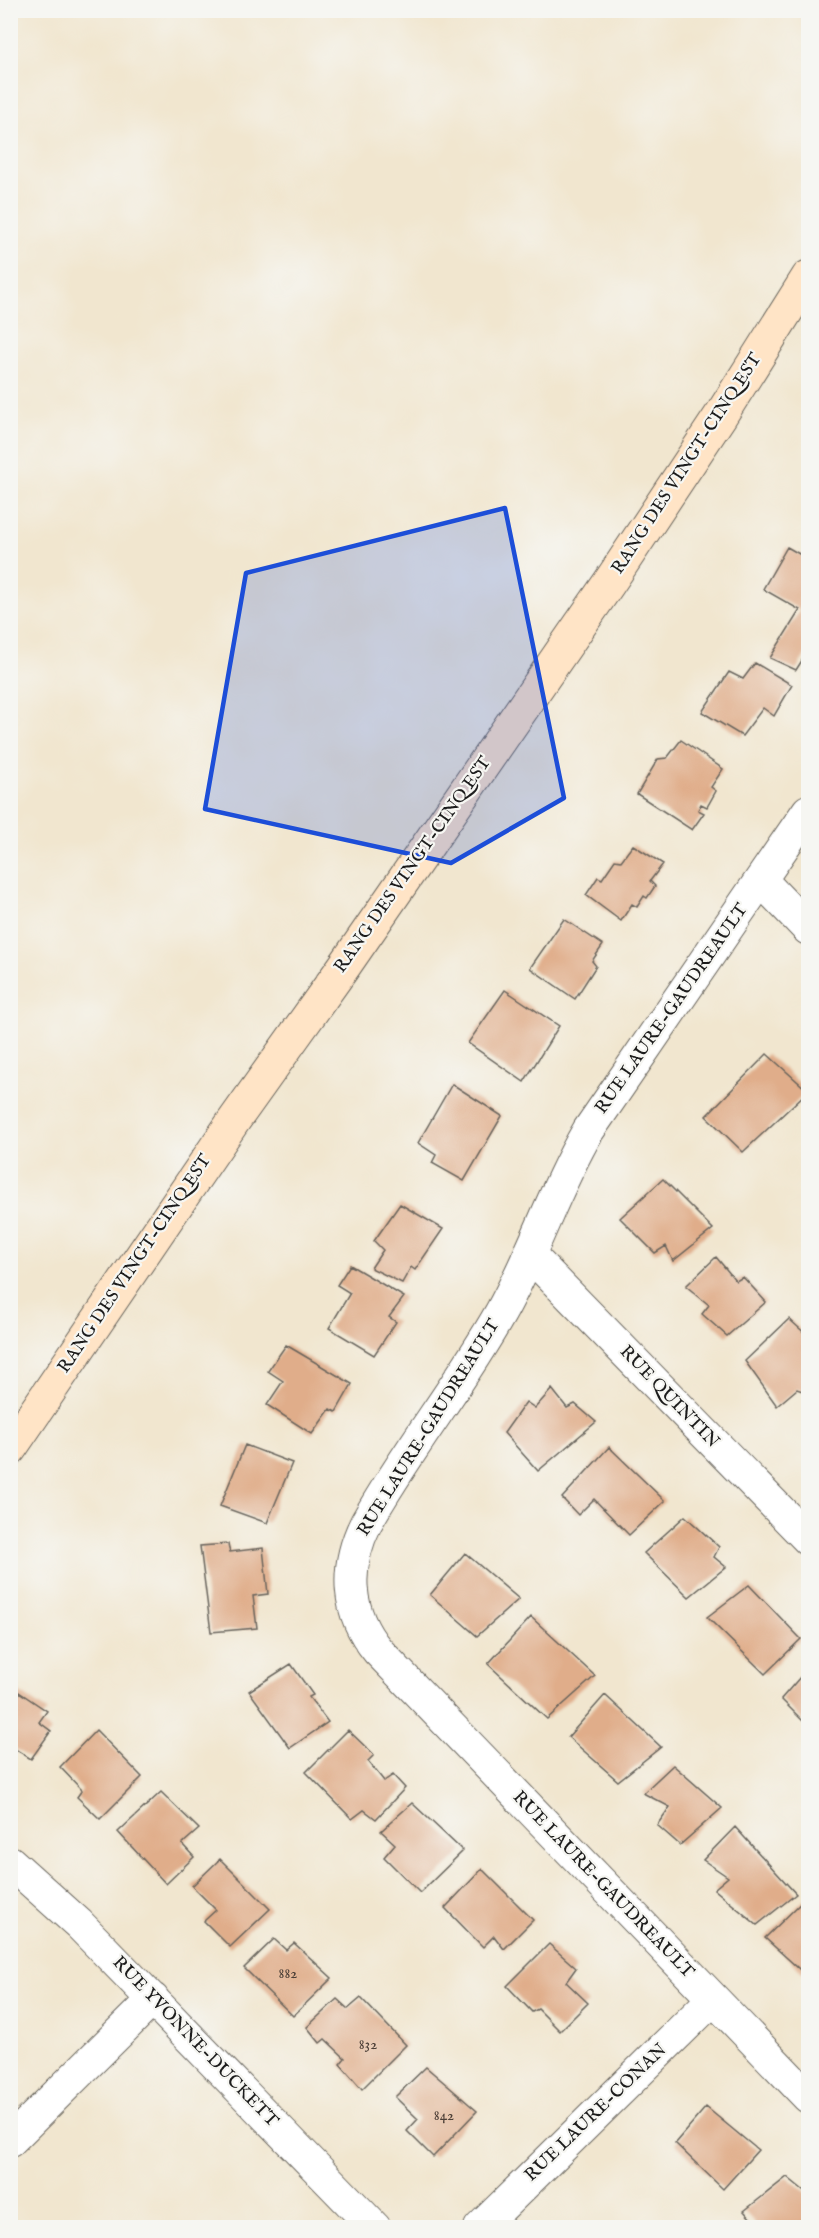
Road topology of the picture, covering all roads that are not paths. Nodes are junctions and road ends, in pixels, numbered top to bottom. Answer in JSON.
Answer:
{"nodes":[{"id":1,"x":808,"y":277,"type":"edge"},
{"id":2,"x":808,"y":811,"type":"edge"},
{"id":3,"x":760,"y":880,"type":"junction"},
{"id":4,"x":808,"y":929,"type":"edge"},
{"id":5,"x":530,"y":1255,"type":"junction"},
{"id":6,"x":10,"y":1449,"type":"edge"},
{"id":7,"x":808,"y":1539,"type":"edge"},
{"id":8,"x":10,"y":1862,"type":"edge"},
{"id":9,"x":153,"y":1999,"type":"junction"},
{"id":10,"x":713,"y":1999,"type":"junction"},
{"id":11,"x":808,"y":2097,"type":"edge"},
{"id":12,"x":10,"y":2141,"type":"edge"},
{"id":13,"x":375,"y":2228,"type":"edge"},
{"id":14,"x":480,"y":2228,"type":"edge"}],
"edges":[{"from":1,"to":6,"type":"street","name":"RANG DES VINGT-CINQ EST"},
{"from":2,"to":3,"type":"street","name":"RUE LAURE-GAUDREAULT"},
{"from":3,"to":4,"type":"street"},
{"from":3,"to":5,"type":"street","name":"RUE LAURE-GAUDREAULT"},
{"from":5,"to":7,"type":"street","name":"RUE QUINTIN"},
{"from":5,"to":10,"type":"street","name":"RUE LAURE-GAUDREAULT"},
{"from":8,"to":9,"type":"street","name":"RUE YVONNE-DUCKETT"},
{"from":9,"to":12,"type":"street"},
{"from":9,"to":13,"type":"street","name":"RUE YVONNE-DUCKETT"},
{"from":10,"to":11,"type":"street","name":"RUE LAURE-GAUDREAULT"},
{"from":10,"to":14,"type":"street","name":"RUE LAURE-CONAN"}]}
